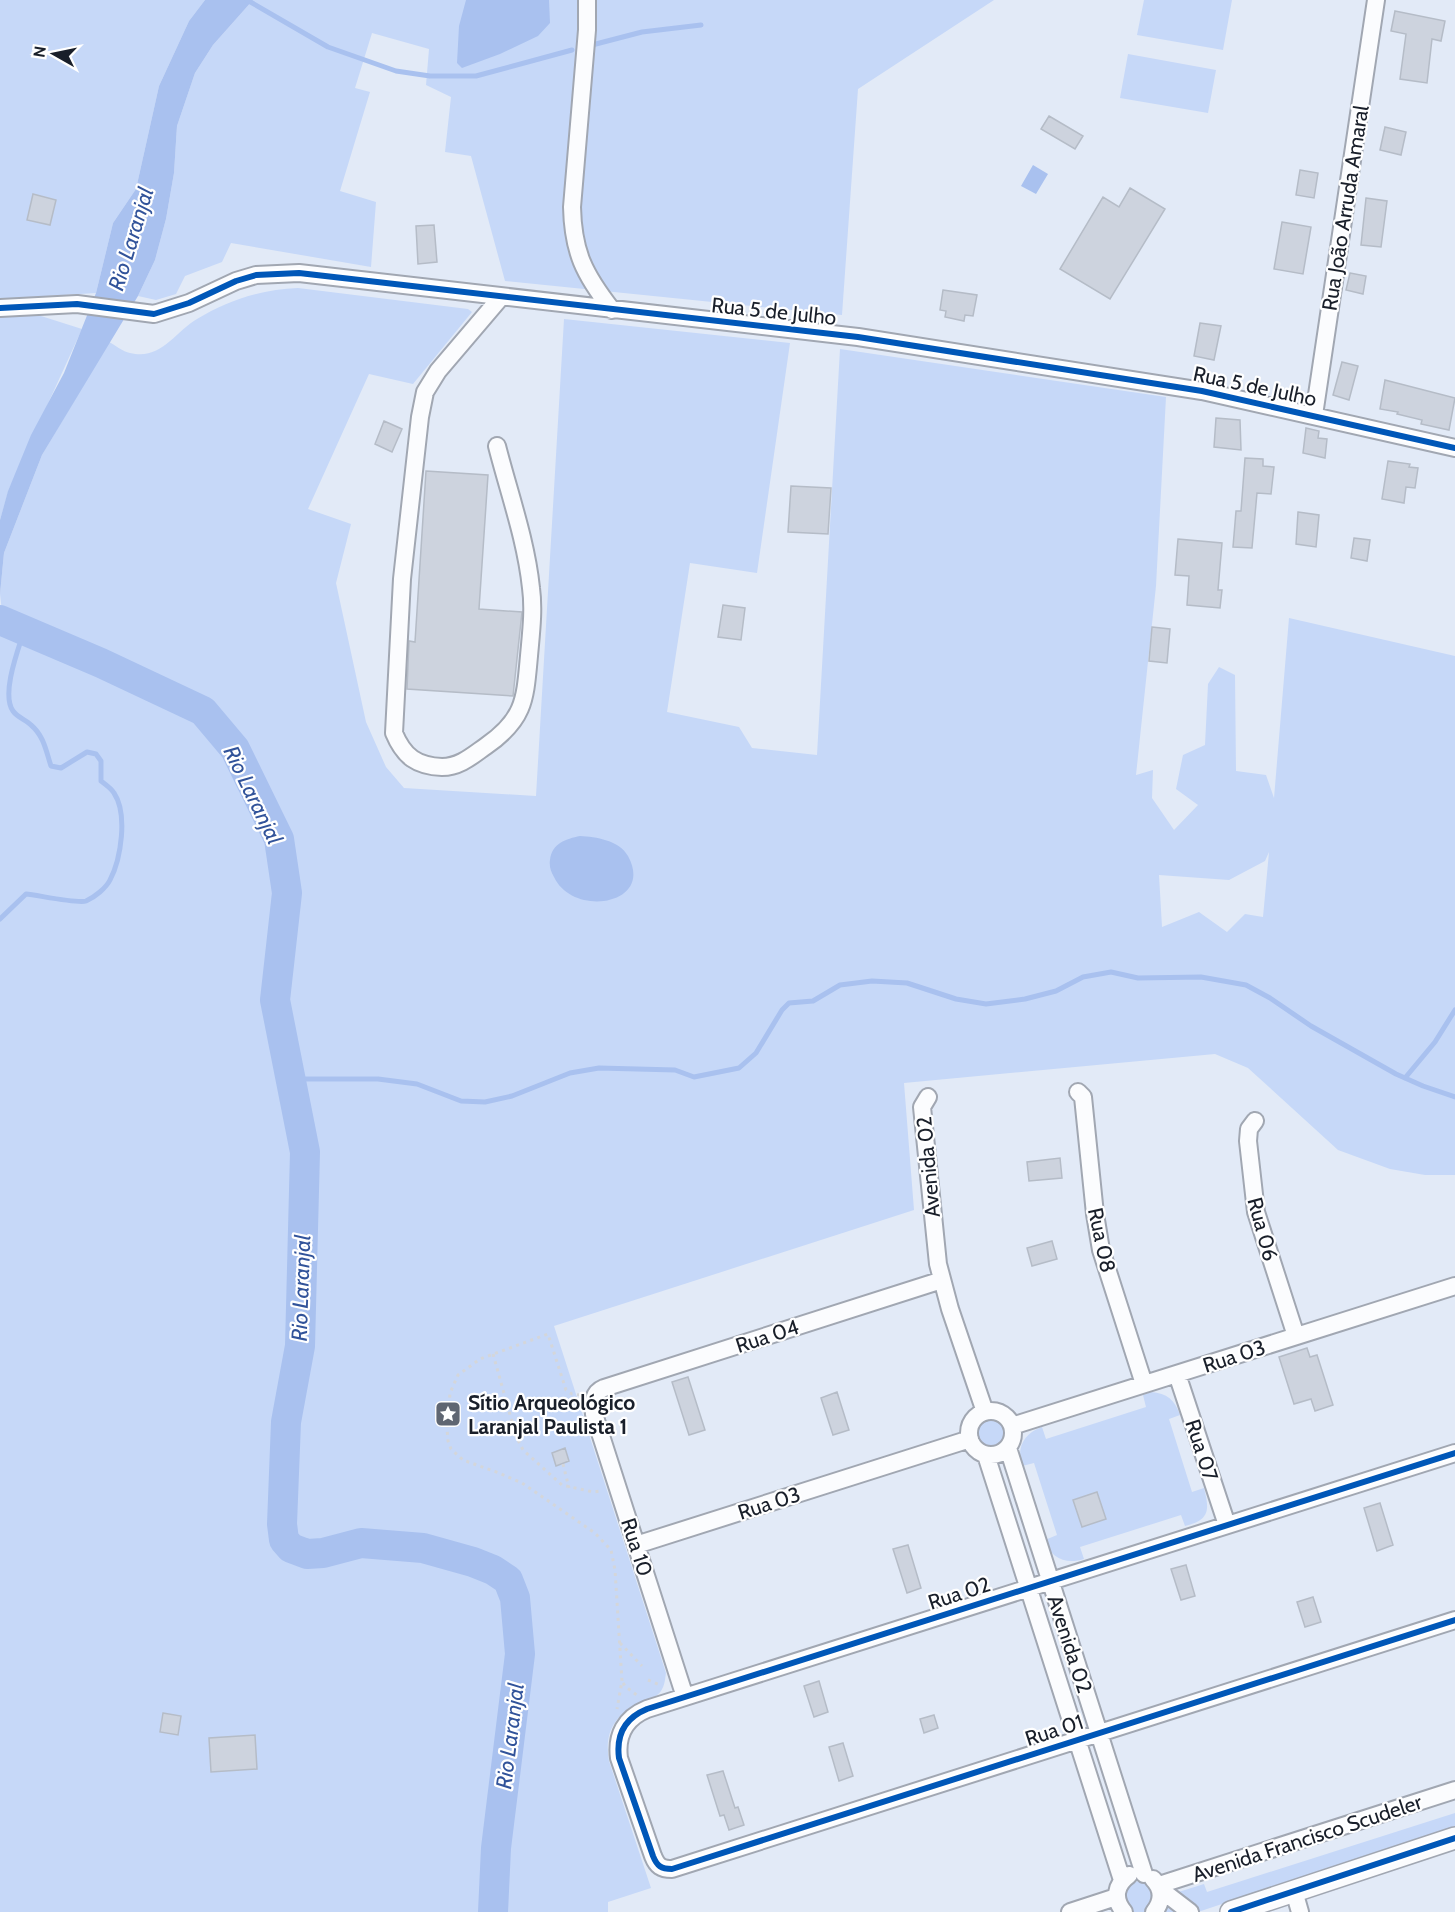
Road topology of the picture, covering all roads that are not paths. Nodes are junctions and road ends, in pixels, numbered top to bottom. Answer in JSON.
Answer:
{"nodes":[{"id":1,"x":587,"y":0,"type":"edge"},
{"id":2,"x":1376,"y":0,"type":"edge"},
{"id":3,"x":501,"y":297,"type":"junction"},
{"id":4,"x":0,"y":308,"type":"edge"},
{"id":5,"x":612,"y":310,"type":"junction"},
{"id":6,"x":1314,"y":415,"type":"junction"},
{"id":7,"x":497,"y":446,"type":"dead end"},
{"id":8,"x":1455,"y":448,"type":"edge"},
{"id":9,"x":1078,"y":1092,"type":"dead end"},
{"id":10,"x":928,"y":1097,"type":"dead end"},
{"id":11,"x":1255,"y":1121,"type":"dead end"},
{"id":12,"x":942,"y":1280,"type":"junction"},
{"id":13,"x":1455,"y":1286,"type":"edge"},
{"id":14,"x":1296,"y":1336,"type":"junction"},
{"id":15,"x":1177,"y":1374,"type":"junction"},
{"id":16,"x":1144,"y":1384,"type":"junction"},
{"id":17,"x":594,"y":1396,"type":"joint"},
{"id":18,"x":985,"y":1412,"type":"junction"},
{"id":19,"x":1012,"y":1426,"type":"junction"},
{"id":20,"x":970,"y":1439,"type":"junction"},
{"id":21,"x":1008,"y":1448,"type":"junction"},
{"id":22,"x":1455,"y":1453,"type":"edge"},
{"id":23,"x":986,"y":1455,"type":"junction"},
{"id":24,"x":1227,"y":1526,"type":"junction"},
{"id":25,"x":636,"y":1545,"type":"junction"},
{"id":26,"x":1050,"y":1581,"type":"junction"},
{"id":27,"x":1029,"y":1588,"type":"junction"},
{"id":28,"x":1455,"y":1620,"type":"edge"},
{"id":29,"x":685,"y":1697,"type":"junction"},
{"id":30,"x":1099,"y":1733,"type":"junction"},
{"id":31,"x":1078,"y":1740,"type":"junction"},
{"id":32,"x":1455,"y":1790,"type":"edge"},
{"id":33,"x":1455,"y":1838,"type":"edge"},
{"id":34,"x":663,"y":1869,"type":"joint"},
{"id":35,"x":1144,"y":1874,"type":"junction"},
{"id":36,"x":1122,"y":1881,"type":"junction"},
{"id":37,"x":1159,"y":1887,"type":"junction"},
{"id":38,"x":1294,"y":1891,"type":"junction"},
{"id":39,"x":1118,"y":1906,"type":"edge"},
{"id":40,"x":1070,"y":1912,"type":"edge"},
{"id":41,"x":1154,"y":1912,"type":"edge"},
{"id":42,"x":1190,"y":1912,"type":"edge"},
{"id":43,"x":1231,"y":1912,"type":"edge"},
{"id":44,"x":1300,"y":1912,"type":"edge"}],
"edges":[{"from":1,"to":5,"type":"street"},
{"from":2,"to":6,"type":"street","name":"Rua João Arruda Amaral"},
{"from":3,"to":4,"type":"street","name":"Rua 5 de Julho"},
{"from":3,"to":5,"type":"street","name":"Rua 5 de Julho"},
{"from":3,"to":7,"type":"street"},
{"from":5,"to":6,"type":"street","name":"Rua 5 de Julho"},
{"from":6,"to":8,"type":"street","name":"Rua 5 de Julho"},
{"from":9,"to":16,"type":"street","name":"Rua 08"},
{"from":10,"to":12,"type":"street","name":"Avenida 02"},
{"from":11,"to":14,"type":"street","name":"Rua 06"},
{"from":12,"to":17,"type":"street","name":"Rua 04"},
{"from":12,"to":18,"type":"street","name":"Avenida 02"},
{"from":13,"to":14,"type":"street","name":"Rua 03"},
{"from":14,"to":15,"type":"street","name":"Rua 03"},
{"from":15,"to":16,"type":"street","name":"Rua 03"},
{"from":15,"to":24,"type":"street","name":"Rua 07"},
{"from":16,"to":19,"type":"street","name":"Rua 03"},
{"from":17,"to":25,"type":"street","name":"Rua 10"},
{"from":18,"to":19,"type":"street"},
{"from":18,"to":20,"type":"street"},
{"from":19,"to":21,"type":"street"},
{"from":20,"to":23,"type":"street"},
{"from":20,"to":25,"type":"street","name":"Rua 03"},
{"from":21,"to":23,"type":"street"},
{"from":21,"to":26,"type":"street","name":"Avenida 02"},
{"from":22,"to":24,"type":"street","name":"Rua 02"},
{"from":23,"to":27,"type":"street","name":"Avenida 02"},
{"from":24,"to":26,"type":"street","name":"Rua 02"},
{"from":25,"to":29,"type":"street","name":"Rua 10"},
{"from":26,"to":27,"type":"street","name":"Rua 02"},
{"from":26,"to":30,"type":"street","name":"Avenida 02"},
{"from":27,"to":29,"type":"street","name":"Rua 02"},
{"from":27,"to":31,"type":"street","name":"Avenida 02"},
{"from":28,"to":30,"type":"street","name":"Rua 01"},
{"from":29,"to":34,"type":"street","name":"Rua 02"},
{"from":30,"to":31,"type":"street","name":"Rua 01"},
{"from":30,"to":35,"type":"street","name":"Avenida 02"},
{"from":31,"to":34,"type":"street","name":"Rua 01"},
{"from":31,"to":36,"type":"street","name":"Avenida 02"},
{"from":32,"to":37,"type":"street","name":"Avenida Francisco Scudeler"},
{"from":33,"to":38,"type":"main road"},
{"from":35,"to":36,"type":"street"},
{"from":35,"to":37,"type":"street"},
{"from":36,"to":39,"type":"street"},
{"from":37,"to":41,"type":"street"},
{"from":37,"to":42,"type":"street"},
{"from":38,"to":43,"type":"main road"},
{"from":38,"to":44,"type":"street"},
{"from":39,"to":40,"type":"street"}]}
